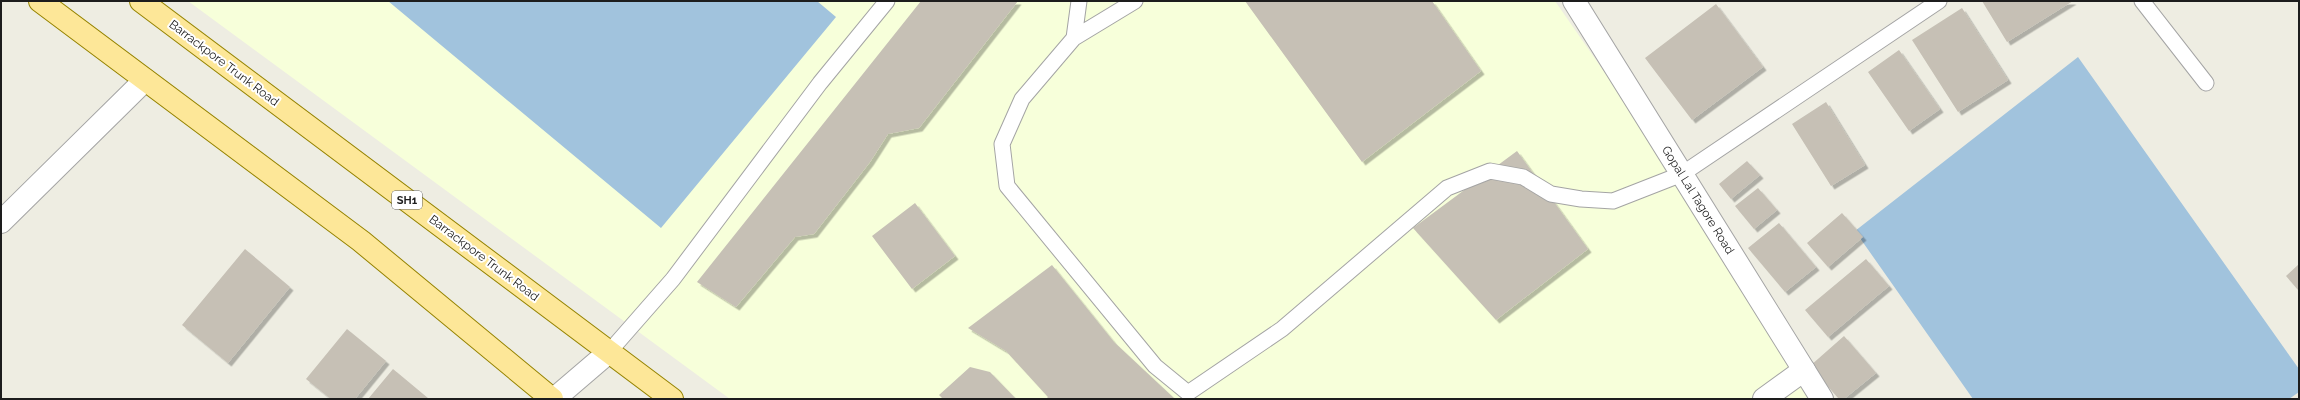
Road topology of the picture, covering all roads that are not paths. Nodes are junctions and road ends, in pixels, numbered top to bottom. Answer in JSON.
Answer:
{"nodes":[{"id":1,"x":40,"y":1,"type":"edge"},
{"id":2,"x":141,"y":1,"type":"edge"},
{"id":3,"x":887,"y":1,"type":"edge"},
{"id":4,"x":1079,"y":1,"type":"edge"},
{"id":5,"x":1135,"y":1,"type":"edge"},
{"id":6,"x":1574,"y":1,"type":"edge"},
{"id":7,"x":1939,"y":1,"type":"edge"},
{"id":8,"x":2142,"y":1,"type":"edge"},
{"id":9,"x":1074,"y":38,"type":"junction"},
{"id":10,"x":145,"y":80,"type":"junction"},
{"id":11,"x":2206,"y":83,"type":"dead end"},
{"id":12,"x":1682,"y":174,"type":"junction"},
{"id":13,"x":1,"y":222,"type":"edge"},
{"id":14,"x":609,"y":352,"type":"junction"},
{"id":15,"x":1804,"y":370,"type":"junction"},
{"id":16,"x":553,"y":399,"type":"edge"},
{"id":17,"x":672,"y":399,"type":"edge"},
{"id":18,"x":1764,"y":399,"type":"edge"},
{"id":19,"x":1822,"y":399,"type":"edge"}],
"edges":[{"from":1,"to":10,"type":"main road"},
{"from":2,"to":14,"type":"main road","name":"Barrackpore Trunk Road","number":"SH1"},
{"from":3,"to":14,"type":"lane"},
{"from":4,"to":9,"type":"lane"},
{"from":5,"to":9,"type":"lane"},
{"from":6,"to":12,"type":"street","name":"Gopal Lal Tagore Road"},
{"from":7,"to":12,"type":"lane"},
{"from":8,"to":11,"type":"lane"},
{"from":9,"to":12,"type":"lane"},
{"from":10,"to":13,"type":"street"},
{"from":10,"to":16,"type":"main road"},
{"from":12,"to":15,"type":"street","name":"Gopal Lal Tagore Road"},
{"from":14,"to":16,"type":"street"},
{"from":14,"to":17,"type":"main road","name":"Barrackpore Trunk Road","number":"SH1"},
{"from":15,"to":18,"type":"street"},
{"from":15,"to":19,"type":"street","name":"Gopal Lal Tagore Road"}]}
